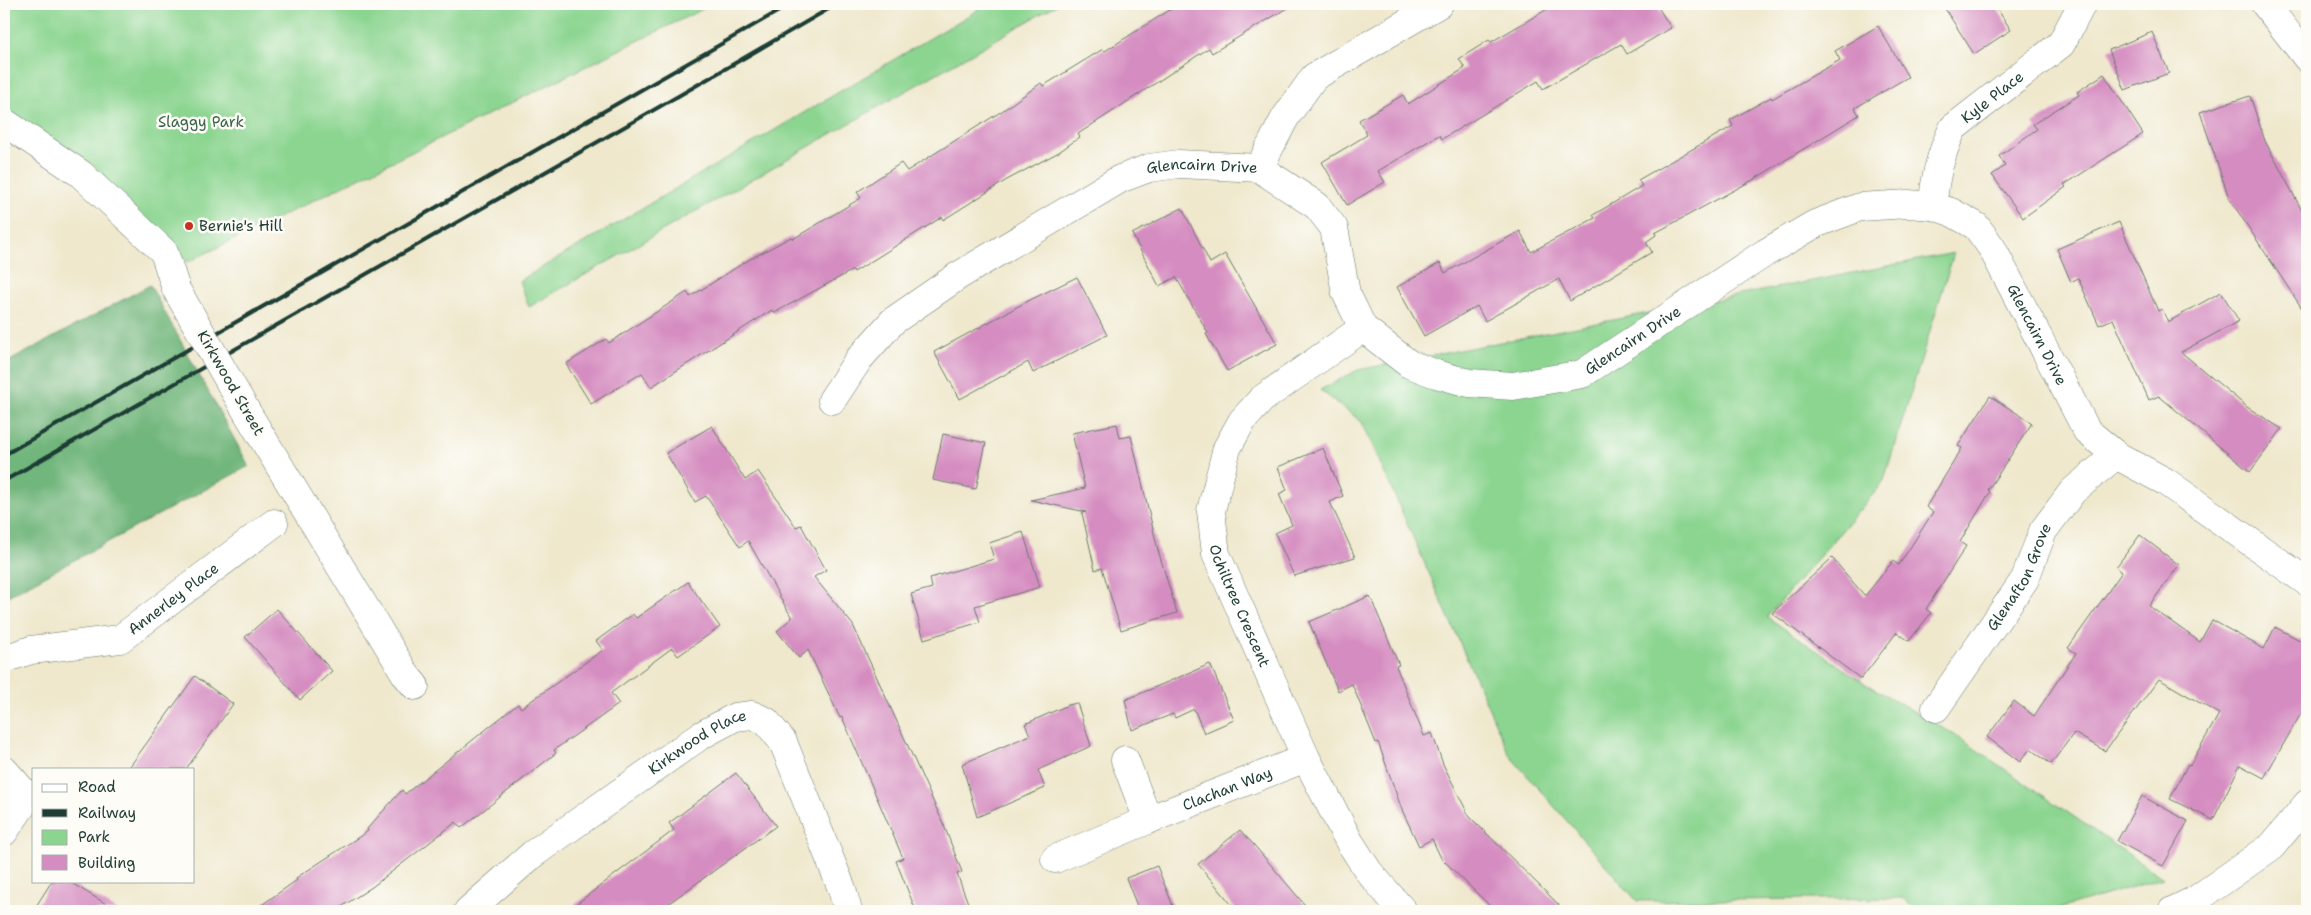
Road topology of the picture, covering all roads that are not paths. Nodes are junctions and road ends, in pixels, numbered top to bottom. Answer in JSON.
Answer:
{"nodes":[{"id":1,"x":1439,"y":4,"type":"edge"},
{"id":2,"x":2082,"y":4,"type":"edge"},
{"id":3,"x":2266,"y":4,"type":"edge"},
{"id":4,"x":2307,"y":58,"type":"edge"},
{"id":5,"x":4,"y":122,"type":"edge"},
{"id":6,"x":1259,"y":168,"type":"junction"},
{"id":7,"x":1933,"y":206,"type":"junction"},
{"id":8,"x":1363,"y":328,"type":"junction"},
{"id":9,"x":832,"y":400,"type":"dead end"},
{"id":10,"x":2116,"y":455,"type":"junction"},
{"id":11,"x":274,"y":523,"type":"dead end"},
{"id":12,"x":2307,"y":582,"type":"edge"},
{"id":13,"x":4,"y":659,"type":"edge"},
{"id":14,"x":415,"y":686,"type":"dead end"},
{"id":15,"x":1936,"y":708,"type":"dead end"},
{"id":16,"x":1306,"y":758,"type":"junction"},
{"id":17,"x":1125,"y":760,"type":"dead end"},
{"id":18,"x":4,"y":770,"type":"edge"},
{"id":19,"x":2307,"y":804,"type":"edge"},
{"id":20,"x":1148,"y":820,"type":"junction"},
{"id":21,"x":4,"y":832,"type":"edge"},
{"id":22,"x":1055,"y":860,"type":"dead end"},
{"id":23,"x":468,"y":911,"type":"edge"},
{"id":24,"x":848,"y":911,"type":"edge"},
{"id":25,"x":1404,"y":911,"type":"edge"},
{"id":26,"x":2172,"y":911,"type":"edge"}],
"edges":[{"from":1,"to":6,"type":"street"},
{"from":2,"to":7,"type":"street","name":"Kyle Place"},
{"from":3,"to":4,"type":"street"},
{"from":5,"to":14,"type":"street","name":"Kirkwood Street","bridge":true},
{"from":6,"to":8,"type":"street","name":"Glencairn Drive"},
{"from":6,"to":9,"type":"street","name":"Glencairn Drive"},
{"from":7,"to":8,"type":"street","name":"Glencairn Drive"},
{"from":7,"to":10,"type":"street","name":"Glencairn Drive"},
{"from":8,"to":16,"type":"street","name":"Ochiltree Crescent"},
{"from":10,"to":12,"type":"street","name":"Glencairn Drive"},
{"from":10,"to":15,"type":"street","name":"Glenafton Grove"},
{"from":11,"to":13,"type":"street","name":"Annerley Place"},
{"from":16,"to":20,"type":"street","name":"Clachan Way"},
{"from":16,"to":25,"type":"street","name":"Ochiltree Crescent"},
{"from":17,"to":20,"type":"street"},
{"from":18,"to":21,"type":"street"},
{"from":19,"to":26,"type":"street"},
{"from":20,"to":22,"type":"street","name":"Clachan Way"},
{"from":23,"to":24,"type":"street","name":"Kirkwood Place"}]}
